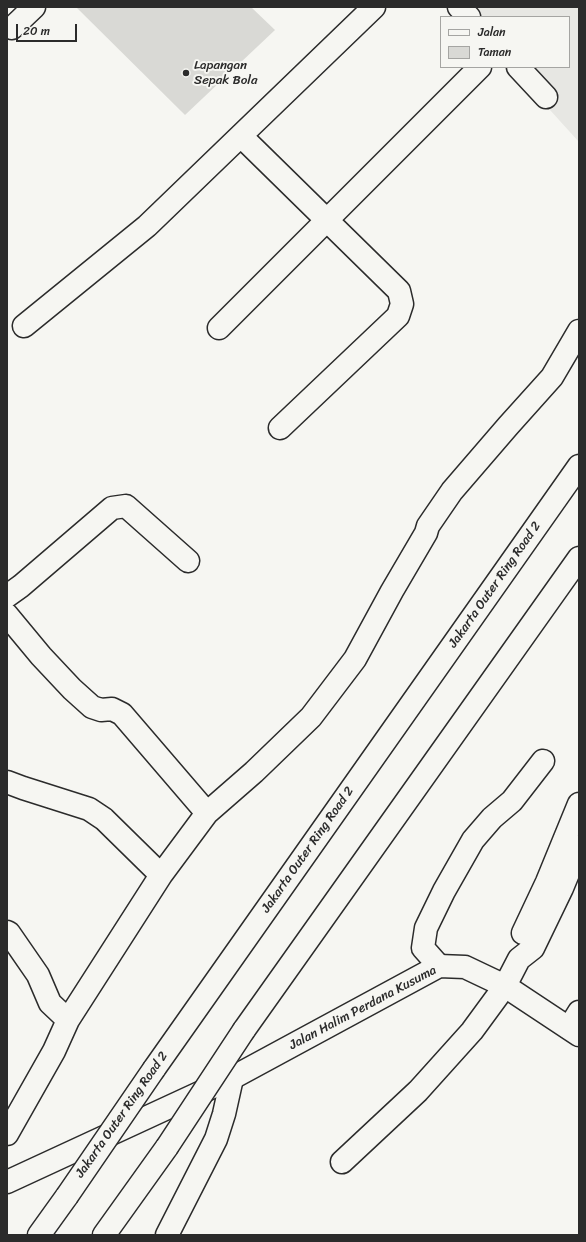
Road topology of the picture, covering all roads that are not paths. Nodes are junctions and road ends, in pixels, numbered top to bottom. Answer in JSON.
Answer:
{"nodes":[{"id":1,"x":34,"y":7,"type":"edge"},
{"id":2,"x":374,"y":7,"type":"edge"},
{"id":3,"x":459,"y":7,"type":"edge"},
{"id":4,"x":468,"y":16,"type":"edge"},
{"id":5,"x":12,"y":28,"type":"dead end"},
{"id":6,"x":479,"y":68,"type":"edge"},
{"id":7,"x":519,"y":68,"type":"edge"},
{"id":8,"x":546,"y":97,"type":"dead end"},
{"id":9,"x":241,"y":136,"type":"junction"},
{"id":10,"x":327,"y":220,"type":"junction"},
{"id":11,"x":24,"y":326,"type":"dead end"},
{"id":12,"x":219,"y":328,"type":"dead end"},
{"id":13,"x":579,"y":331,"type":"edge"},
{"id":14,"x":280,"y":428,"type":"dead end"},
{"id":15,"x":579,"y":466,"type":"edge"},
{"id":16,"x":579,"y":558,"type":"edge"},
{"id":17,"x":188,"y":561,"type":"dead end"},
{"id":18,"x":7,"y":596,"type":"edge"},
{"id":19,"x":7,"y":615,"type":"edge"},
{"id":20,"x":543,"y":761,"type":"dead end"},
{"id":21,"x":7,"y":782,"type":"edge"},
{"id":22,"x":579,"y":804,"type":"edge"},
{"id":23,"x":207,"y":813,"type":"junction"},
{"id":24,"x":579,"y":847,"type":"edge"},
{"id":25,"x":161,"y":875,"type":"junction"},
{"id":26,"x":7,"y":932,"type":"edge"},
{"id":27,"x":519,"y":959,"type":"junction"},
{"id":28,"x":439,"y":966,"type":"junction"},
{"id":29,"x":505,"y":986,"type":"junction"},
{"id":30,"x":68,"y":1020,"type":"junction"},
{"id":31,"x":576,"y":1025,"type":"edge"},
{"id":32,"x":232,"y":1078,"type":"junction"},
{"id":33,"x":7,"y":1134,"type":"edge"},
{"id":34,"x":342,"y":1162,"type":"dead end"},
{"id":35,"x":7,"y":1182,"type":"edge"},
{"id":36,"x":39,"y":1235,"type":"edge"},
{"id":37,"x":104,"y":1235,"type":"edge"},
{"id":38,"x":167,"y":1235,"type":"edge"}],
"edges":[{"from":1,"to":5,"type":"main road"},
{"from":2,"to":9,"type":"main road"},
{"from":3,"to":4,"type":"main road"},
{"from":6,"to":10,"type":"main road"},
{"from":7,"to":8,"type":"main road"},
{"from":9,"to":10,"type":"main road"},
{"from":9,"to":11,"type":"main road"},
{"from":10,"to":12,"type":"main road"},
{"from":10,"to":14,"type":"main road"},
{"from":13,"to":23,"type":"main road"},
{"from":15,"to":36,"type":"main road","name":"Jakarta Outer Ring Road 2","bridge":true},
{"from":16,"to":37,"type":"main road","bridge":true},
{"from":17,"to":18,"type":"main road"},
{"from":19,"to":23,"type":"main road"},
{"from":20,"to":28,"type":"main road"},
{"from":21,"to":25,"type":"main road"},
{"from":22,"to":27,"type":"main road"},
{"from":23,"to":25,"type":"main road"},
{"from":24,"to":27,"type":"main road"},
{"from":25,"to":30,"type":"main road"},
{"from":26,"to":30,"type":"main road"},
{"from":27,"to":29,"type":"main road"},
{"from":28,"to":29,"type":"main road","name":"Jalan Halim Perdana Kusuma"},
{"from":28,"to":32,"type":"main road","name":"Jalan Halim Perdana Kusuma"},
{"from":29,"to":31,"type":"main road","name":"Jalan Halim Perdana Kusuma"},
{"from":29,"to":34,"type":"main road"},
{"from":30,"to":33,"type":"main road"},
{"from":32,"to":35,"type":"main road","name":"Jalan Halim Perdana Kusuma"},
{"from":32,"to":38,"type":"main road"}]}
